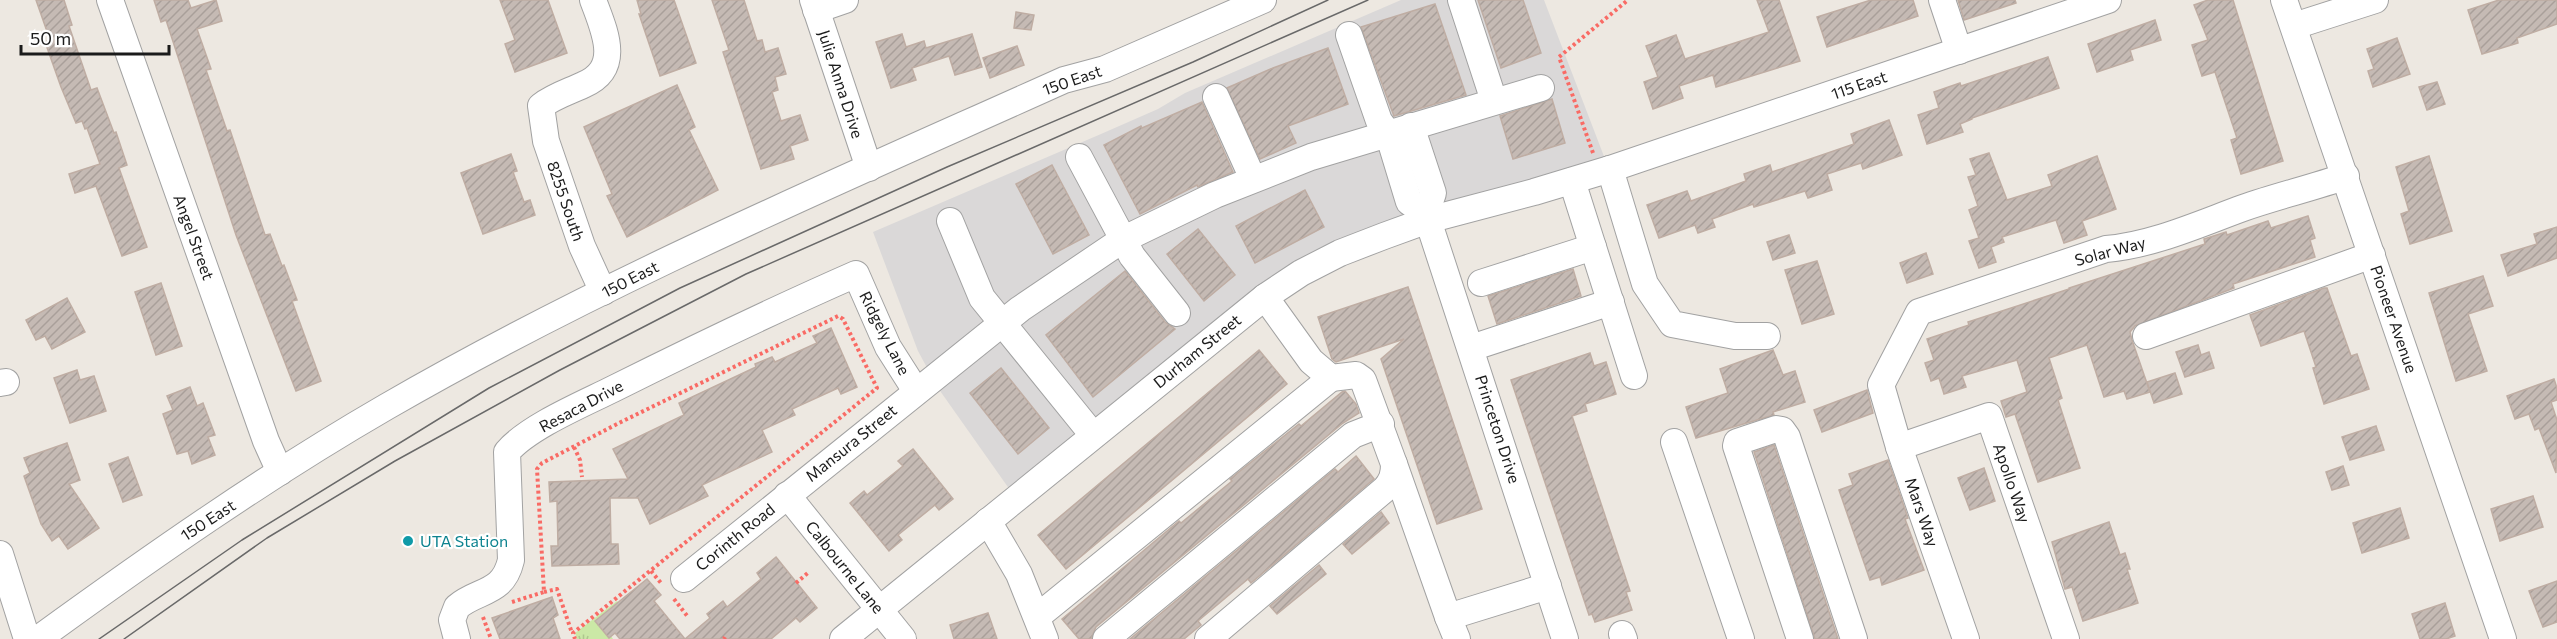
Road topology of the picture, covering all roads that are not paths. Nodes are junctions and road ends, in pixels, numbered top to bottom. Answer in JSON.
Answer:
{"nodes":[{"id":1,"x":110,"y":0,"type":"edge"},
{"id":2,"x":593,"y":0,"type":"edge"},
{"id":3,"x":845,"y":0,"type":"edge"},
{"id":4,"x":1263,"y":0,"type":"edge"},
{"id":5,"x":1461,"y":0,"type":"edge"},
{"id":6,"x":1942,"y":0,"type":"edge"},
{"id":7,"x":2108,"y":0,"type":"edge"},
{"id":8,"x":2284,"y":0,"type":"edge"},
{"id":9,"x":2374,"y":0,"type":"edge"},
{"id":10,"x":815,"y":5,"type":"edge"},
{"id":11,"x":2294,"y":26,"type":"junction"},
{"id":12,"x":1349,"y":35,"type":"dead end"},
{"id":13,"x":1959,"y":51,"type":"junction"},
{"id":14,"x":1541,"y":88,"type":"dead end"},
{"id":15,"x":1216,"y":97,"type":"dead end"},
{"id":16,"x":1494,"y":101,"type":"junction"},
{"id":17,"x":1399,"y":130,"type":"junction"},
{"id":18,"x":1079,"y":157,"type":"dead end"},
{"id":19,"x":869,"y":168,"type":"junction"},
{"id":20,"x":1605,"y":171,"type":"junction"},
{"id":21,"x":2346,"y":176,"type":"junction"},
{"id":22,"x":1253,"y":179,"type":"junction"},
{"id":23,"x":1572,"y":181,"type":"junction"},
{"id":24,"x":1427,"y":217,"type":"junction"},
{"id":25,"x":950,"y":221,"type":"dead end"},
{"id":26,"x":1122,"y":240,"type":"junction"},
{"id":27,"x":1593,"y":247,"type":"junction"},
{"id":28,"x":2372,"y":255,"type":"junction"},
{"id":29,"x":856,"y":274,"type":"joint"},
{"id":30,"x":1481,"y":283,"type":"dead end"},
{"id":31,"x":603,"y":292,"type":"junction"},
{"id":32,"x":1265,"y":297,"type":"junction"},
{"id":33,"x":1611,"y":302,"type":"junction"},
{"id":34,"x":1177,"y":313,"type":"dead end"},
{"id":35,"x":1001,"y":323,"type":"junction"},
{"id":36,"x":1767,"y":336,"type":"dead end"},
{"id":37,"x":2146,"y":336,"type":"dead end"},
{"id":38,"x":1471,"y":348,"type":"junction"},
{"id":39,"x":1634,"y":376,"type":"dead end"},
{"id":40,"x":1331,"y":378,"type":"junction"},
{"id":41,"x":1881,"y":385,"type":"joint"},
{"id":42,"x":916,"y":391,"type":"junction"},
{"id":43,"x":1381,"y":424,"type":"junction"},
{"id":44,"x":1093,"y":435,"type":"junction"},
{"id":45,"x":1674,"y":442,"type":"dead end"},
{"id":46,"x":1899,"y":447,"type":"junction"},
{"id":47,"x":1394,"y":464,"type":"junction"},
{"id":48,"x":280,"y":472,"type":"junction"},
{"id":49,"x":787,"y":495,"type":"junction"},
{"id":50,"x":988,"y":521,"type":"junction"},
{"id":51,"x":0,"y":554,"type":"edge"},
{"id":52,"x":684,"y":579,"type":"dead end"},
{"id":53,"x":1548,"y":586,"type":"junction"},
{"id":54,"x":880,"y":610,"type":"junction"},
{"id":55,"x":1041,"y":628,"type":"edge"},
{"id":56,"x":1452,"y":628,"type":"edge"},
{"id":57,"x":27,"y":639,"type":"edge"},
{"id":58,"x":39,"y":639,"type":"edge"},
{"id":59,"x":457,"y":639,"type":"edge"},
{"id":60,"x":843,"y":639,"type":"edge"},
{"id":61,"x":903,"y":639,"type":"edge"},
{"id":62,"x":1106,"y":639,"type":"edge"},
{"id":63,"x":1208,"y":639,"type":"edge"},
{"id":64,"x":1566,"y":639,"type":"edge"},
{"id":65,"x":1741,"y":639,"type":"edge"},
{"id":66,"x":1800,"y":639,"type":"edge"},
{"id":67,"x":1854,"y":639,"type":"edge"},
{"id":68,"x":1966,"y":639,"type":"edge"},
{"id":69,"x":2066,"y":639,"type":"edge"},
{"id":70,"x":2504,"y":639,"type":"edge"}],
"edges":[{"from":1,"to":48,"type":"street","name":"Angel Street"},
{"from":2,"to":31,"type":"street","name":"8255 South"},
{"from":3,"to":10,"type":"street"},
{"from":4,"to":19,"type":"street","name":"150 East"},
{"from":5,"to":16,"type":"street"},
{"from":6,"to":13,"type":"street"},
{"from":7,"to":13,"type":"street","name":"115 East"},
{"from":8,"to":11,"type":"street","name":"Pioneer Avenue"},
{"from":9,"to":11,"type":"street"},
{"from":10,"to":19,"type":"street","name":"Julie Anna Drive"},
{"from":11,"to":21,"type":"street","name":"Pioneer Avenue"},
{"from":12,"to":17,"type":"street"},
{"from":13,"to":20,"type":"street","name":"115 East"},
{"from":14,"to":16,"type":"street","name":"Mansura Street"},
{"from":15,"to":22,"type":"street"},
{"from":16,"to":17,"type":"street","name":"Mansura Street"},
{"from":17,"to":22,"type":"street","name":"Mansura Street"},
{"from":17,"to":24,"type":"street"},
{"from":18,"to":26,"type":"street"},
{"from":19,"to":31,"type":"street","name":"150 East"},
{"from":20,"to":23,"type":"street","name":"Durham Street"},
{"from":20,"to":36,"type":"street"},
{"from":21,"to":28,"type":"street","name":"Pioneer Avenue"},
{"from":21,"to":41,"type":"street","name":"Solar Way"},
{"from":22,"to":26,"type":"street","name":"Mansura Street"},
{"from":23,"to":24,"type":"street","name":"Durham Street"},
{"from":23,"to":27,"type":"street"},
{"from":24,"to":32,"type":"street","name":"Durham Street"},
{"from":24,"to":38,"type":"street","name":"Princeton Drive"},
{"from":25,"to":35,"type":"street"},
{"from":26,"to":34,"type":"street"},
{"from":26,"to":35,"type":"street","name":"Mansura Street"},
{"from":27,"to":30,"type":"street"},
{"from":27,"to":33,"type":"street"},
{"from":28,"to":37,"type":"street"},
{"from":28,"to":70,"type":"street","name":"Pioneer Avenue"},
{"from":29,"to":42,"type":"street","name":"Ridgely Lane"},
{"from":29,"to":59,"type":"street","name":"Resaca Drive"},
{"from":31,"to":48,"type":"street","name":"150 East"},
{"from":32,"to":40,"type":"street"},
{"from":32,"to":44,"type":"street","name":"Durham Street"},
{"from":33,"to":38,"type":"street"},
{"from":33,"to":39,"type":"street"},
{"from":35,"to":42,"type":"street","name":"Mansura Street"},
{"from":35,"to":44,"type":"street"},
{"from":38,"to":53,"type":"street","name":"Princeton Drive"},
{"from":40,"to":43,"type":"street"},
{"from":40,"to":55,"type":"street"},
{"from":41,"to":46,"type":"street","name":"Mars Way"},
{"from":42,"to":49,"type":"street","name":"Mansura Street"},
{"from":43,"to":47,"type":"street"},
{"from":43,"to":62,"type":"street"},
{"from":44,"to":50,"type":"street","name":"Durham Street"},
{"from":45,"to":65,"type":"street"},
{"from":46,"to":68,"type":"street","name":"Mars Way"},
{"from":46,"to":69,"type":"street","name":"Apollo Way"},
{"from":47,"to":56,"type":"street"},
{"from":47,"to":63,"type":"street"},
{"from":48,"to":58,"type":"street","name":"150 East"},
{"from":49,"to":52,"type":"street","name":"Corinth Road"},
{"from":49,"to":54,"type":"street","name":"Calbourne Lane"},
{"from":50,"to":54,"type":"street","name":"Durham Street"},
{"from":50,"to":55,"type":"street"},
{"from":51,"to":57,"type":"street"},
{"from":53,"to":56,"type":"street"},
{"from":53,"to":64,"type":"street","name":"Princeton Drive"},
{"from":54,"to":60,"type":"street","name":"Durham Street"},
{"from":54,"to":61,"type":"street","name":"Calbourne Lane"},
{"from":66,"to":67,"type":"street"}]}
